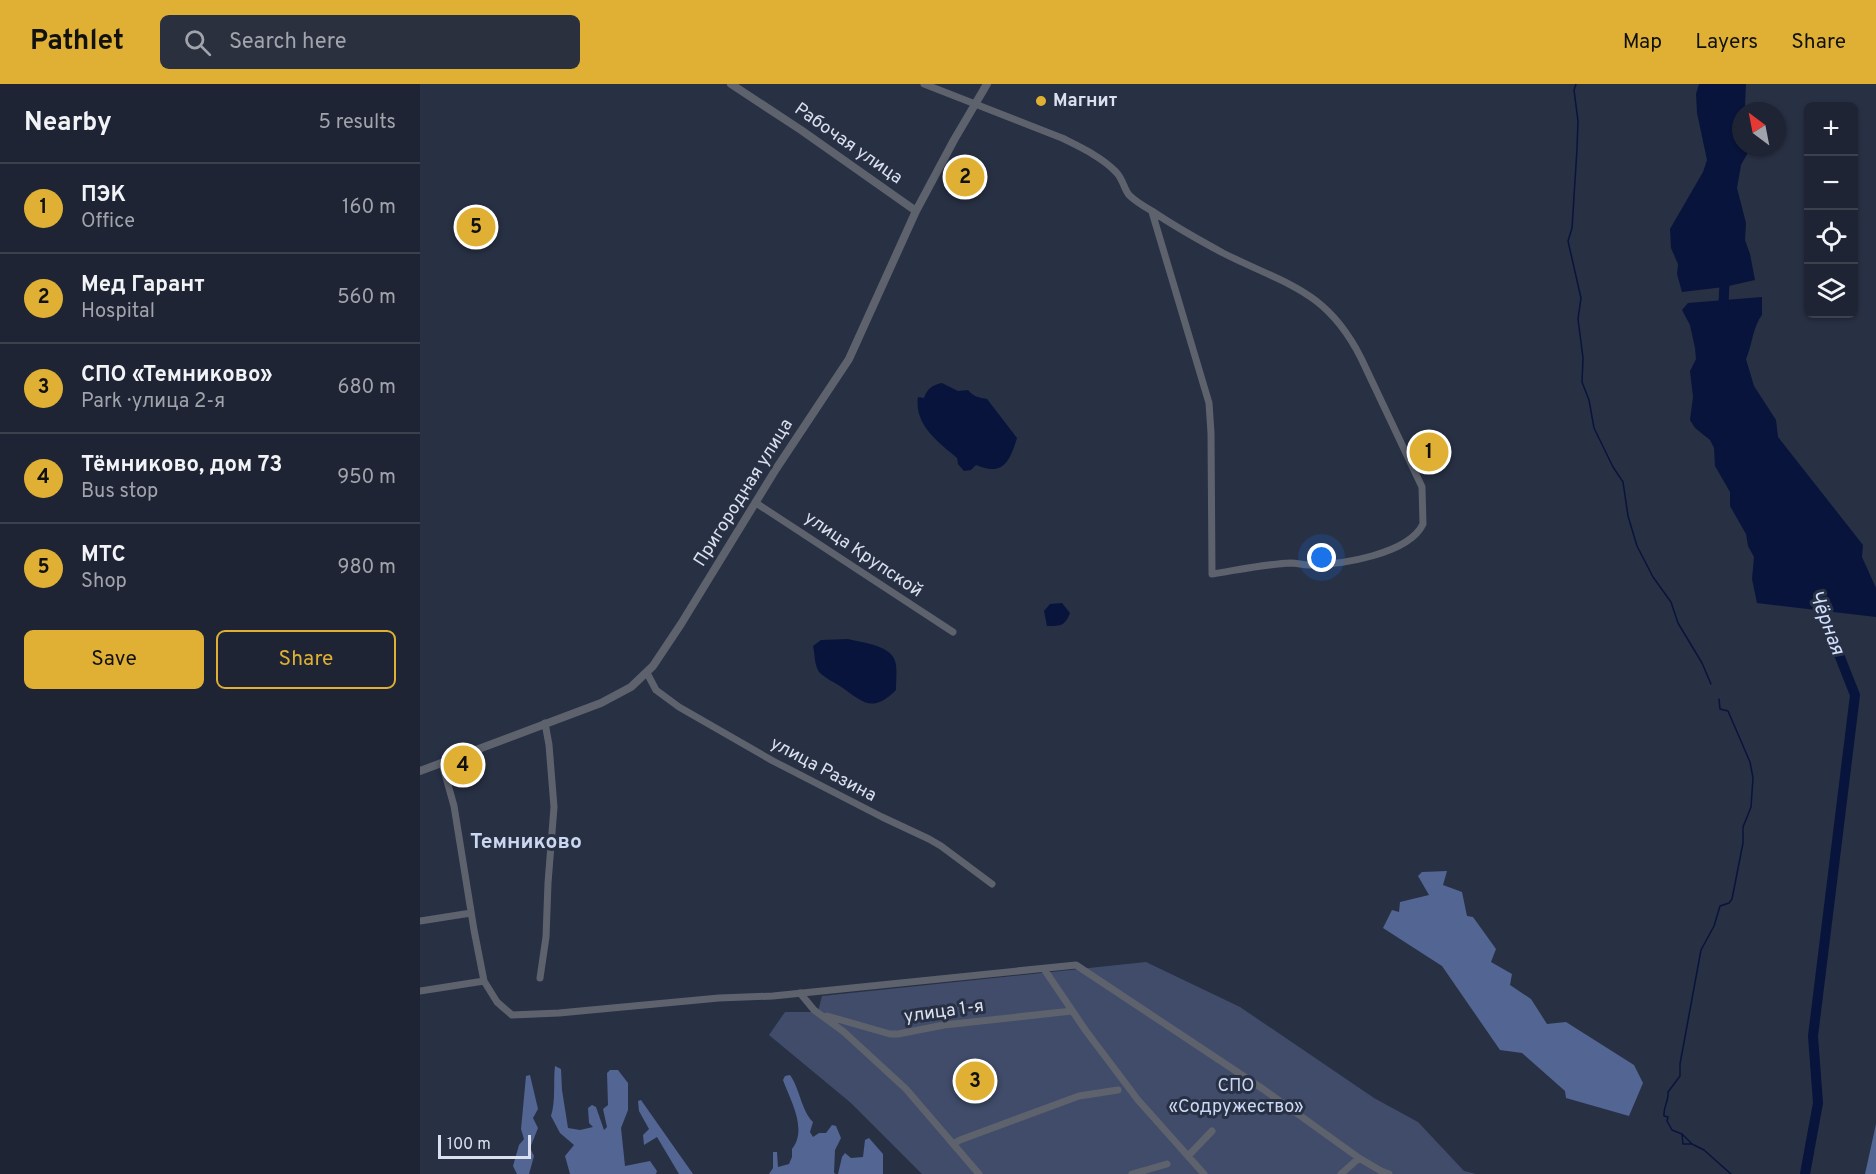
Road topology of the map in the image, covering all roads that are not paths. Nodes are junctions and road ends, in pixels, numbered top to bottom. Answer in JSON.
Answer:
{"nodes":[{"id":1,"x":731,"y":84,"type":"edge"},
{"id":2,"x":924,"y":84,"type":"edge"},
{"id":3,"x":987,"y":84,"type":"edge"},
{"id":4,"x":975,"y":105,"type":"junction"},
{"id":5,"x":916,"y":211,"type":"junction"},
{"id":6,"x":1152,"y":212,"type":"junction"},
{"id":7,"x":756,"y":503,"type":"junction"},
{"id":8,"x":953,"y":632,"type":"dead end"},
{"id":9,"x":647,"y":673,"type":"junction"},
{"id":10,"x":545,"y":723,"type":"junction"},
{"id":11,"x":442,"y":763,"type":"junction"},
{"id":12,"x":420,"y":771,"type":"edge"},
{"id":13,"x":992,"y":884,"type":"dead end"},
{"id":14,"x":471,"y":914,"type":"junction"},
{"id":15,"x":420,"y":921,"type":"edge"},
{"id":16,"x":1044,"y":969,"type":"junction"},
{"id":17,"x":540,"y":978,"type":"dead end"},
{"id":18,"x":484,"y":981,"type":"junction"},
{"id":19,"x":420,"y":992,"type":"edge"},
{"id":20,"x":800,"y":993,"type":"junction"},
{"id":21,"x":1072,"y":1011,"type":"junction"},
{"id":22,"x":821,"y":1015,"type":"junction"},
{"id":23,"x":1119,"y":1090,"type":"dead end"},
{"id":24,"x":1212,"y":1131,"type":"dead end"},
{"id":25,"x":953,"y":1144,"type":"junction"},
{"id":26,"x":1188,"y":1156,"type":"junction"},
{"id":27,"x":1359,"y":1158,"type":"junction"},
{"id":28,"x":1167,"y":1164,"type":"dead end"},
{"id":29,"x":979,"y":1174,"type":"edge"},
{"id":30,"x":1132,"y":1174,"type":"edge"},
{"id":31,"x":1204,"y":1174,"type":"edge"},
{"id":32,"x":1341,"y":1174,"type":"edge"},
{"id":33,"x":1389,"y":1174,"type":"edge"}],
"edges":[{"from":1,"to":5,"type":"street","name":"Рабочая улица"},
{"from":2,"to":4,"type":"street"},
{"from":3,"to":4,"type":"street","name":"Пригородная улица"},
{"from":4,"to":5,"type":"street","name":"Пригородная улица"},
{"from":4,"to":6,"type":"street"},
{"from":5,"to":7,"type":"street","name":"Пригородная улица"},
{"from":6,"to":6,"type":"street"},
{"from":7,"to":8,"type":"street","name":"улица Крупской"},
{"from":7,"to":9,"type":"street","name":"Пригородная улица"},
{"from":9,"to":10,"type":"street","name":"Пригородная улица"},
{"from":9,"to":13,"type":"street","name":"улица Разина"},
{"from":10,"to":11,"type":"street","name":"Пригородная улица"},
{"from":10,"to":17,"type":"street"},
{"from":11,"to":12,"type":"street","name":"Пригородная улица"},
{"from":11,"to":14,"type":"street"},
{"from":14,"to":15,"type":"street"},
{"from":14,"to":18,"type":"street"},
{"from":16,"to":20,"type":"street"},
{"from":16,"to":21,"type":"street"},
{"from":16,"to":27,"type":"street"},
{"from":18,"to":19,"type":"street"},
{"from":18,"to":20,"type":"street"},
{"from":20,"to":22,"type":"street"},
{"from":21,"to":22,"type":"street","name":"улица 1-я"},
{"from":21,"to":26,"type":"street"},
{"from":22,"to":25,"type":"street"},
{"from":23,"to":25,"type":"street"},
{"from":24,"to":26,"type":"street"},
{"from":25,"to":29,"type":"street"},
{"from":26,"to":31,"type":"street"},
{"from":27,"to":32,"type":"street"},
{"from":27,"to":33,"type":"street"},
{"from":28,"to":30,"type":"street"}]}
